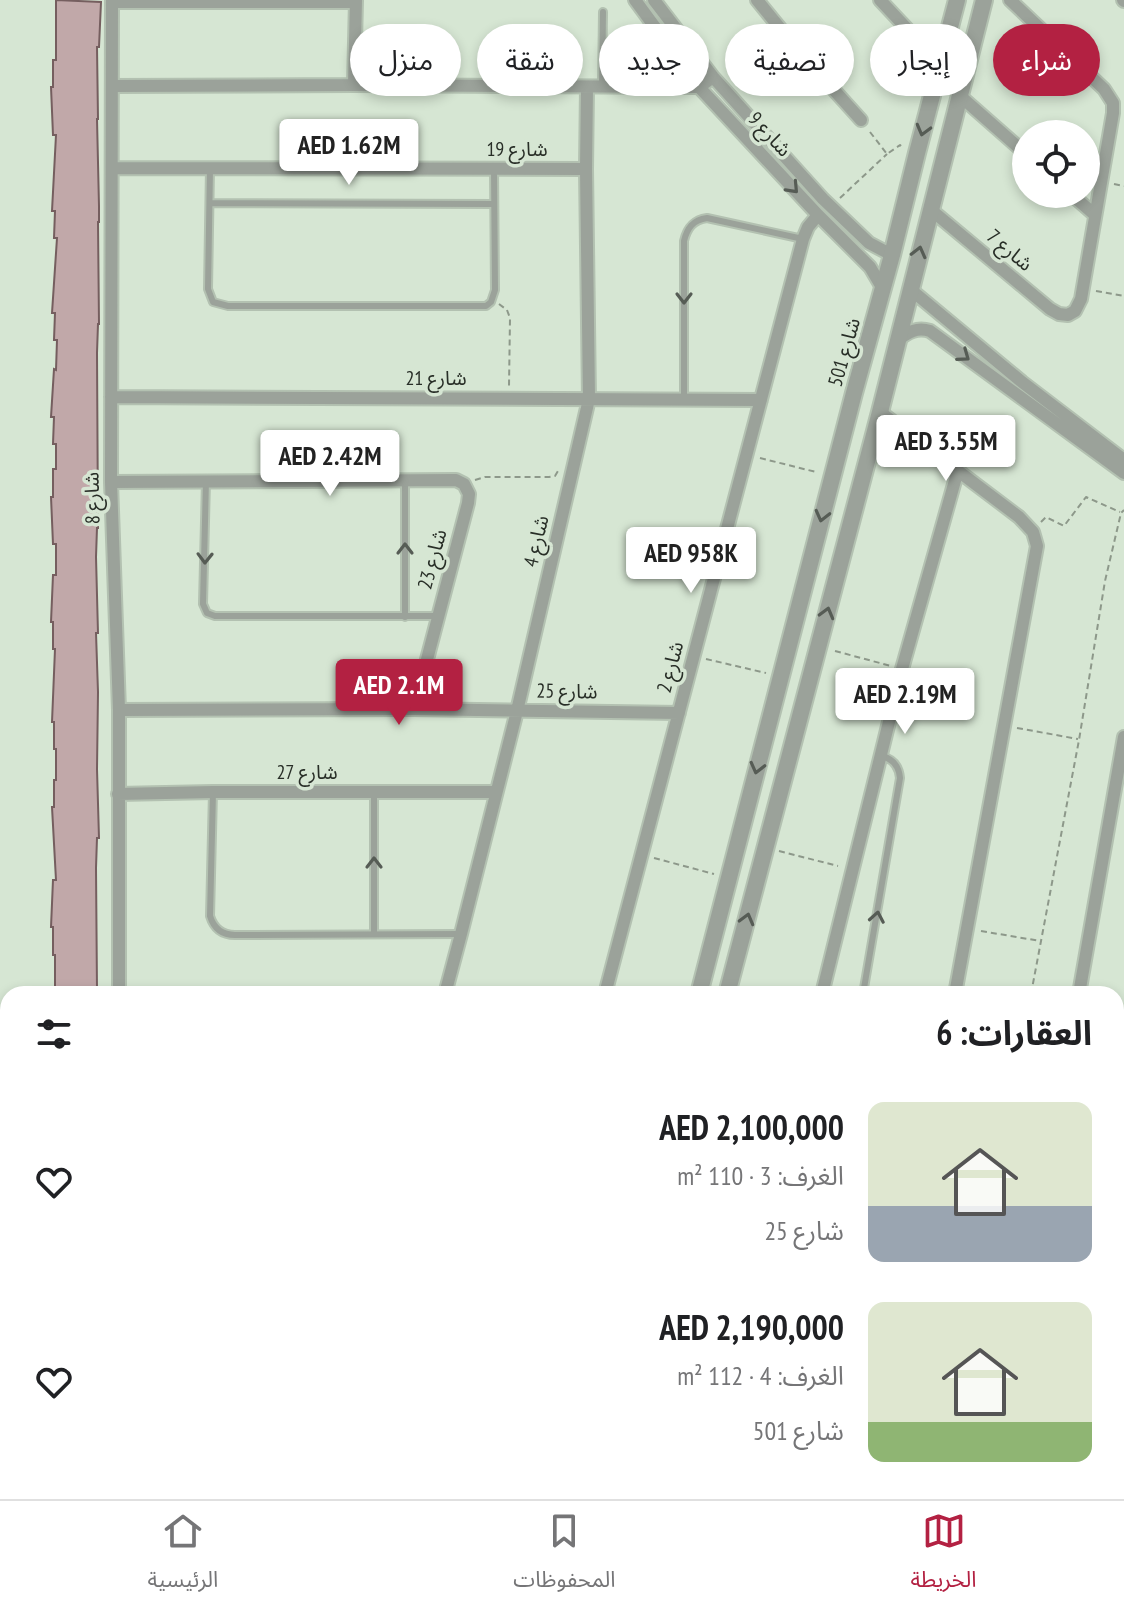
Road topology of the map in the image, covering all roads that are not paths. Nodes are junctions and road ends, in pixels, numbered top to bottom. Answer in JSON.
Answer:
{"nodes":[{"id":1,"x":635,"y":0,"type":"edge"},
{"id":2,"x":654,"y":0,"type":"edge"},
{"id":3,"x":757,"y":0,"type":"edge"},
{"id":4,"x":880,"y":0,"type":"edge"},
{"id":5,"x":957,"y":0,"type":"edge"},
{"id":6,"x":984,"y":0,"type":"edge"},
{"id":7,"x":1010,"y":0,"type":"edge"},
{"id":8,"x":112,"y":1,"type":"edge"},
{"id":9,"x":356,"y":1,"type":"edge"},
{"id":10,"x":603,"y":12,"type":"dead end"},
{"id":11,"x":355,"y":24,"type":"edge"},
{"id":12,"x":603,"y":24,"type":"edge"},
{"id":13,"x":653,"y":24,"type":"edge"},
{"id":14,"x":902,"y":24,"type":"edge"},
{"id":15,"x":951,"y":24,"type":"edge"},
{"id":16,"x":977,"y":27,"type":"edge"},
{"id":17,"x":713,"y":77,"type":"junction"},
{"id":18,"x":709,"y":80,"type":"edge"},
{"id":19,"x":350,"y":85,"type":"edge"},
{"id":20,"x":112,"y":86,"type":"junction"},
{"id":21,"x":461,"y":86,"type":"edge"},
{"id":22,"x":587,"y":87,"type":"junction"},
{"id":23,"x":599,"y":87,"type":"edge"},
{"id":24,"x":707,"y":96,"type":"edge"},
{"id":25,"x":932,"y":96,"type":"edge"},
{"id":26,"x":959,"y":96,"type":"edge"},
{"id":27,"x":960,"y":96,"type":"edge"},
{"id":28,"x":861,"y":120,"type":"road end"},
{"id":29,"x":1012,"y":142,"type":"edge"},
{"id":30,"x":112,"y":168,"type":"junction"},
{"id":31,"x":210,"y":168,"type":"junction"},
{"id":32,"x":494,"y":169,"type":"junction"},
{"id":33,"x":586,"y":169,"type":"junction"},
{"id":34,"x":210,"y":203,"type":"junction"},
{"id":35,"x":494,"y":204,"type":"junction"},
{"id":36,"x":1087,"y":208,"type":"edge"},
{"id":37,"x":930,"y":209,"type":"junction"},
{"id":38,"x":818,"y":215,"type":"junction"},
{"id":39,"x":1095,"y":215,"type":"junction"},
{"id":40,"x":803,"y":239,"type":"junction"},
{"id":41,"x":892,"y":255,"type":"junction"},
{"id":42,"x":883,"y":289,"type":"junction"},
{"id":43,"x":910,"y":289,"type":"junction"},
{"id":44,"x":898,"y":340,"type":"junction"},
{"id":45,"x":111,"y":397,"type":"junction"},
{"id":46,"x":589,"y":399,"type":"junction"},
{"id":47,"x":684,"y":400,"type":"junction"},
{"id":48,"x":761,"y":400,"type":"junction"},
{"id":49,"x":880,"y":412,"type":"junction"},
{"id":50,"x":1122,"y":458,"type":"edge"},
{"id":51,"x":958,"y":470,"type":"junction"},
{"id":52,"x":1124,"y":473,"type":"edge"},
{"id":53,"x":206,"y":480,"type":"junction"},
{"id":54,"x":405,"y":480,"type":"junction"},
{"id":55,"x":111,"y":482,"type":"junction"},
{"id":56,"x":438,"y":616,"type":"junction"},
{"id":57,"x":405,"y":617,"type":"junction"},
{"id":58,"x":414,"y":709,"type":"junction"},
{"id":59,"x":119,"y":710,"type":"junction"},
{"id":60,"x":517,"y":711,"type":"junction"},
{"id":61,"x":679,"y":713,"type":"junction"},
{"id":62,"x":1124,"y":737,"type":"edge"},
{"id":63,"x":882,"y":756,"type":"junction"},
{"id":64,"x":213,"y":792,"type":"junction"},
{"id":65,"x":374,"y":792,"type":"junction"},
{"id":66,"x":496,"y":792,"type":"junction"},
{"id":67,"x":118,"y":794,"type":"junction"},
{"id":68,"x":374,"y":934,"type":"junction"},
{"id":69,"x":461,"y":934,"type":"junction"},
{"id":70,"x":119,"y":986,"type":"edge"},
{"id":71,"x":447,"y":986,"type":"edge"},
{"id":72,"x":607,"y":986,"type":"edge"},
{"id":73,"x":701,"y":986,"type":"edge"},
{"id":74,"x":729,"y":986,"type":"edge"},
{"id":75,"x":824,"y":986,"type":"edge"},
{"id":76,"x":864,"y":986,"type":"edge"},
{"id":77,"x":957,"y":986,"type":"edge"},
{"id":78,"x":1080,"y":986,"type":"edge"}],
"edges":[{"from":1,"to":13,"type":"street","name":"شارع 9"},
{"from":2,"to":17,"type":"street","name":"شارع 9"},
{"from":3,"to":28,"type":"street"},
{"from":4,"to":14,"type":"street"},
{"from":5,"to":15,"type":"street","name":"شارع 501"},
{"from":6,"to":16,"type":"street"},
{"from":7,"to":39,"type":"street"},
{"from":8,"to":9,"type":"street"},
{"from":8,"to":20,"type":"street","name":"شارع 8"},
{"from":9,"to":11,"type":"street"},
{"from":10,"to":12,"type":"lane"},
{"from":17,"to":18,"type":"street"},
{"from":17,"to":41,"type":"street","name":"شارع 9"},
{"from":19,"to":20,"type":"street"},
{"from":20,"to":30,"type":"street","name":"شارع 8"},
{"from":21,"to":22,"type":"street"},
{"from":22,"to":23,"type":"street"},
{"from":22,"to":33,"type":"street","name":"شارع 4"},
{"from":24,"to":38,"type":"street","name":"شارع 9","one_way":true},
{"from":25,"to":41,"type":"street","name":"شارع 501","one_way":true},
{"from":26,"to":37,"type":"street"},
{"from":27,"to":29,"type":"street"},
{"from":30,"to":31,"type":"street","name":"شارع 19"},
{"from":30,"to":45,"type":"street","name":"شارع 8"},
{"from":31,"to":32,"type":"street","name":"شارع 19"},
{"from":31,"to":34,"type":"lane"},
{"from":32,"to":33,"type":"street","name":"شارع 19"},
{"from":32,"to":35,"type":"lane"},
{"from":33,"to":46,"type":"street","name":"شارع 4"},
{"from":34,"to":35,"type":"lane"},
{"from":34,"to":35,"type":"lane"},
{"from":36,"to":39,"type":"street"},
{"from":37,"to":39,"type":"street","name":"شارع 7"},
{"from":43,"to":37,"type":"street","one_way":true},
{"from":38,"to":40,"type":"street","name":"شارع 2"},
{"from":38,"to":42,"type":"street","name":"شارع 9"},
{"from":40,"to":47,"type":"lane","one_way":true},
{"from":40,"to":48,"type":"street","name":"شارع 2"},
{"from":41,"to":42,"type":"street","name":"شارع 501"},
{"from":42,"to":73,"type":"street","name":"شارع 501","one_way":true},
{"from":43,"to":44,"type":"street"},
{"from":43,"to":50,"type":"street"},
{"from":44,"to":49,"type":"street"},
{"from":44,"to":52,"type":"street","one_way":true},
{"from":45,"to":46,"type":"street","name":"شارع 21"},
{"from":45,"to":55,"type":"street","name":"شارع 8"},
{"from":46,"to":47,"type":"street","name":"شارع 21"},
{"from":46,"to":60,"type":"street","name":"شارع 4"},
{"from":47,"to":48,"type":"street","name":"شارع 21"},
{"from":48,"to":61,"type":"street","name":"شارع 2"},
{"from":49,"to":51,"type":"street"},
{"from":74,"to":49,"type":"street","one_way":true},
{"from":51,"to":63,"type":"street"},
{"from":51,"to":77,"type":"street"},
{"from":53,"to":54,"type":"street"},
{"from":53,"to":55,"type":"street"},
{"from":53,"to":57,"type":"lane","one_way":true},
{"from":54,"to":56,"type":"street","name":"شارع 23"},
{"from":57,"to":54,"type":"lane","one_way":true},
{"from":55,"to":59,"type":"street","name":"شارع 8"},
{"from":56,"to":57,"type":"lane"},
{"from":56,"to":58,"type":"street","name":"شارع 23"},
{"from":58,"to":59,"type":"street","name":"شارع 25"},
{"from":58,"to":60,"type":"street","name":"شارع 25"},
{"from":59,"to":67,"type":"street","name":"شارع 8"},
{"from":60,"to":61,"type":"street","name":"شارع 25"},
{"from":60,"to":66,"type":"street","name":"شارع 4"},
{"from":61,"to":72,"type":"street","name":"شارع 2"},
{"from":62,"to":78,"type":"street"},
{"from":63,"to":75,"type":"street"},
{"from":76,"to":63,"type":"lane","one_way":true},
{"from":64,"to":65,"type":"street","name":"شارع 27"},
{"from":64,"to":67,"type":"street","name":"شارع 27"},
{"from":64,"to":68,"type":"lane"},
{"from":65,"to":66,"type":"street","name":"شارع 27"},
{"from":68,"to":65,"type":"lane","one_way":true},
{"from":66,"to":69,"type":"street","name":"شارع 4"},
{"from":67,"to":70,"type":"street","name":"شارع 8"},
{"from":68,"to":69,"type":"lane"},
{"from":69,"to":71,"type":"street","name":"شارع 4"}]}
